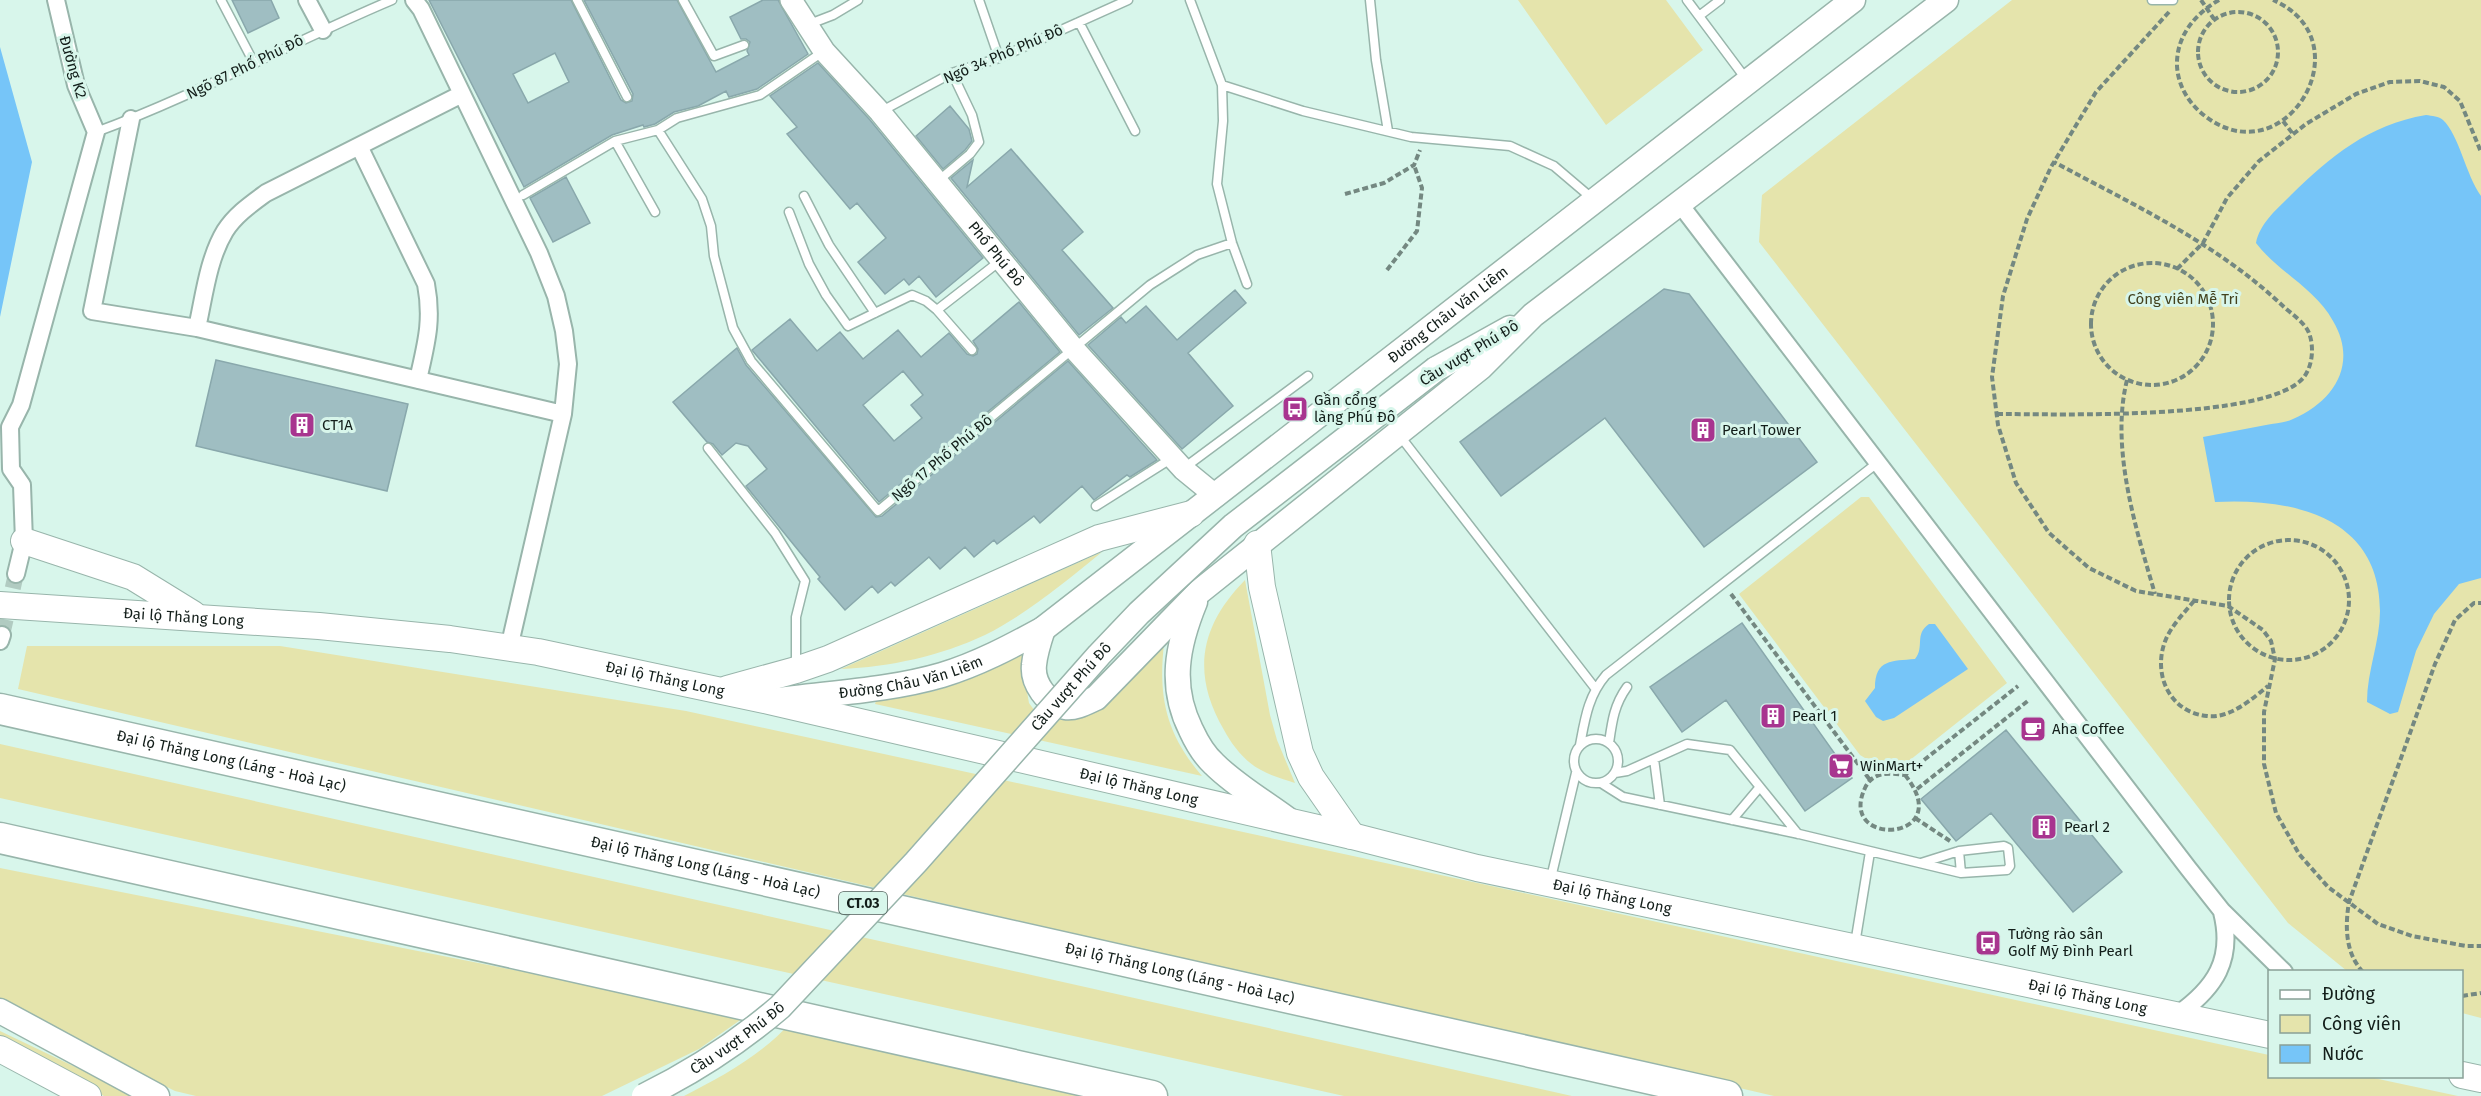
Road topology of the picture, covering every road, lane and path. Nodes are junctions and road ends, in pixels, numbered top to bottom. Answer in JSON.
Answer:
{"nodes":[{"id":1,"x":56,"y":0,"type":"edge"},
{"id":2,"x":221,"y":0,"type":"edge"},
{"id":3,"x":307,"y":0,"type":"edge"},
{"id":4,"x":392,"y":0,"type":"edge"},
{"id":5,"x":414,"y":0,"type":"edge"},
{"id":6,"x":577,"y":0,"type":"edge"},
{"id":7,"x":683,"y":0,"type":"edge"},
{"id":8,"x":791,"y":0,"type":"edge"},
{"id":9,"x":858,"y":0,"type":"edge"},
{"id":10,"x":979,"y":0,"type":"edge"},
{"id":11,"x":1128,"y":0,"type":"edge"},
{"id":12,"x":1190,"y":0,"type":"edge"},
{"id":13,"x":1370,"y":0,"type":"edge"},
{"id":14,"x":1687,"y":0,"type":"edge"},
{"id":15,"x":1720,"y":0,"type":"edge"},
{"id":16,"x":1853,"y":0,"type":"edge"},
{"id":17,"x":1946,"y":0,"type":"edge"},
{"id":18,"x":2152,"y":0,"type":"edge"},
{"id":19,"x":2201,"y":0,"type":"edge"},
{"id":20,"x":2219,"y":0,"type":"edge"},
{"id":21,"x":2273,"y":0,"type":"edge"},
{"id":22,"x":2174,"y":3,"type":"edge"},
{"id":23,"x":2206,"y":7,"type":"junction"},
{"id":24,"x":1699,"y":16,"type":"junction"},
{"id":25,"x":2214,"y":19,"type":"junction"},
{"id":26,"x":1079,"y":22,"type":"junction"},
{"id":27,"x":807,"y":26,"type":"junction"},
{"id":28,"x":323,"y":30,"type":"junction"},
{"id":29,"x":744,"y":45,"type":"dead end"},
{"id":30,"x":824,"y":51,"type":"junction"},
{"id":31,"x":999,"y":58,"type":"junction"},
{"id":32,"x":254,"y":63,"type":"junction"},
{"id":33,"x":952,"y":73,"type":"junction"},
{"id":34,"x":1748,"y":81,"type":"junction"},
{"id":35,"x":1222,"y":85,"type":"junction"},
{"id":36,"x":462,"y":94,"type":"junction"},
{"id":37,"x":627,"y":97,"type":"dead end"},
{"id":38,"x":880,"y":112,"type":"junction"},
{"id":39,"x":131,"y":119,"type":"junction"},
{"id":40,"x":2283,"y":121,"type":"junction"},
{"id":41,"x":658,"y":130,"type":"junction"},
{"id":42,"x":1135,"y":130,"type":"dead end"},
{"id":43,"x":1388,"y":131,"type":"junction"},
{"id":44,"x":96,"y":132,"type":"junction"},
{"id":45,"x":2293,"y":134,"type":"junction"},
{"id":46,"x":1425,"y":138,"type":"junction"},
{"id":47,"x":615,"y":141,"type":"junction"},
{"id":48,"x":359,"y":146,"type":"junction"},
{"id":49,"x":2481,"y":152,"type":"edge"},
{"id":50,"x":2054,"y":162,"type":"junction"},
{"id":51,"x":1414,"y":165,"type":"junction"},
{"id":52,"x":936,"y":183,"type":"junction"},
{"id":53,"x":1345,"y":194,"type":"dead end"},
{"id":54,"x":523,"y":195,"type":"dead end"},
{"id":55,"x":804,"y":196,"type":"dead end"},
{"id":56,"x":1594,"y":200,"type":"junction"},
{"id":57,"x":1679,"y":203,"type":"junction"},
{"id":58,"x":655,"y":212,"type":"dead end"},
{"id":59,"x":789,"y":212,"type":"dead end"},
{"id":60,"x":1232,"y":243,"type":"junction"},
{"id":61,"x":2202,"y":243,"type":"junction"},
{"id":62,"x":1001,"y":261,"type":"junction"},
{"id":63,"x":2177,"y":269,"type":"junction"},
{"id":64,"x":1387,"y":270,"type":"dead end"},
{"id":65,"x":1247,"y":284,"type":"dead end"},
{"id":66,"x":937,"y":310,"type":"junction"},
{"id":67,"x":875,"y":313,"type":"junction"},
{"id":68,"x":1533,"y":315,"type":"junction"},
{"id":69,"x":197,"y":328,"type":"junction"},
{"id":70,"x":1074,"y":349,"type":"junction"},
{"id":71,"x":972,"y":350,"type":"dead end"},
{"id":72,"x":1308,"y":376,"type":"dead end"},
{"id":73,"x":418,"y":380,"type":"junction"},
{"id":74,"x":2127,"y":380,"type":"junction"},
{"id":75,"x":2123,"y":413,"type":"junction"},
{"id":76,"x":563,"y":414,"type":"junction"},
{"id":77,"x":1997,"y":414,"type":"junction"},
{"id":78,"x":1398,"y":433,"type":"junction"},
{"id":79,"x":708,"y":448,"type":"dead end"},
{"id":80,"x":1178,"y":463,"type":"junction"},
{"id":81,"x":1876,"y":464,"type":"junction"},
{"id":82,"x":1216,"y":496,"type":"junction"},
{"id":83,"x":1096,"y":506,"type":"dead end"},
{"id":84,"x":1191,"y":514,"type":"junction"},
{"id":85,"x":24,"y":541,"type":"junction"},
{"id":86,"x":1257,"y":544,"type":"junction"},
{"id":87,"x":16,"y":574,"type":"tunnel mouth"},
{"id":88,"x":1199,"y":592,"type":"junction"},
{"id":89,"x":1731,"y":593,"type":"dead end"},
{"id":90,"x":2155,"y":594,"type":"junction"},
{"id":91,"x":2194,"y":601,"type":"junction"},
{"id":92,"x":2481,"y":603,"type":"edge"},
{"id":93,"x":0,"y":605,"type":"edge"},
{"id":94,"x":2228,"y":606,"type":"junction"},
{"id":95,"x":197,"y":616,"type":"junction"},
{"id":96,"x":1043,"y":629,"type":"junction"},
{"id":97,"x":509,"y":648,"type":"junction"},
{"id":98,"x":2276,"y":659,"type":"junction"},
{"id":99,"x":796,"y":670,"type":"junction"},
{"id":100,"x":2269,"y":685,"type":"junction"},
{"id":101,"x":2018,"y":686,"type":"dead end"},
{"id":102,"x":1627,"y":687,"type":"dead end"},
{"id":103,"x":1595,"y":688,"type":"junction"},
{"id":104,"x":721,"y":691,"type":"junction"},
{"id":105,"x":2029,"y":700,"type":"dead end"},
{"id":106,"x":770,"y":701,"type":"junction"},
{"id":107,"x":0,"y":709,"type":"edge"},
{"id":108,"x":1609,"y":743,"type":"junction"},
{"id":109,"x":1580,"y":745,"type":"junction"},
{"id":110,"x":1654,"y":759,"type":"junction"},
{"id":111,"x":1576,"y":772,"type":"junction"},
{"id":112,"x":1615,"y":772,"type":"junction"},
{"id":113,"x":1905,"y":775,"type":"junction"},
{"id":114,"x":1870,"y":780,"type":"junction"},
{"id":115,"x":1601,"y":783,"type":"junction"},
{"id":116,"x":1759,"y":788,"type":"junction"},
{"id":117,"x":1916,"y":789,"type":"junction"},
{"id":118,"x":1660,"y":805,"type":"junction"},
{"id":119,"x":1915,"y":818,"type":"junction"},
{"id":120,"x":1732,"y":820,"type":"junction"},
{"id":121,"x":1293,"y":823,"type":"junction"},
{"id":122,"x":1799,"y":834,"type":"junction"},
{"id":123,"x":1352,"y":836,"type":"junction"},
{"id":124,"x":0,"y":838,"type":"edge"},
{"id":125,"x":1961,"y":851,"type":"junction"},
{"id":126,"x":1870,"y":852,"type":"junction"},
{"id":127,"x":1921,"y":863,"type":"junction"},
{"id":128,"x":1961,"y":873,"type":"junction"},
{"id":129,"x":1550,"y":882,"type":"junction"},
{"id":130,"x":2349,"y":902,"type":"junction"},
{"id":131,"x":2222,"y":912,"type":"junction"},
{"id":132,"x":2481,"y":946,"type":"edge"},
{"id":133,"x":1855,"y":947,"type":"junction"},
{"id":134,"x":2282,"y":970,"type":"edge"},
{"id":135,"x":2361,"y":970,"type":"edge"},
{"id":136,"x":2481,"y":993,"type":"edge"},
{"id":137,"x":2463,"y":996,"type":"edge"},
{"id":138,"x":0,"y":1011,"type":"edge"},
{"id":139,"x":2177,"y":1015,"type":"junction"},
{"id":140,"x":2268,"y":1035,"type":"edge"},
{"id":141,"x":0,"y":1049,"type":"edge"},
{"id":142,"x":2463,"y":1075,"type":"edge"},
{"id":143,"x":2481,"y":1079,"type":"edge"},
{"id":144,"x":88,"y":1096,"type":"edge"},
{"id":145,"x":158,"y":1096,"type":"edge"},
{"id":146,"x":644,"y":1096,"type":"edge"},
{"id":147,"x":1152,"y":1096,"type":"edge"},
{"id":148,"x":1727,"y":1096,"type":"edge"}],
"edges":[{"from":1,"to":44,"type":"street","name":"Đường K2"},
{"from":2,"to":32,"type":"lane"},
{"from":3,"to":28,"type":"street"},
{"from":4,"to":28,"type":"lane","name":"Ngõ 87 Phố Phú Đô"},
{"from":5,"to":36,"type":"street"},
{"from":6,"to":37,"type":"lane"},
{"from":7,"to":29,"type":"lane"},
{"from":8,"to":27,"type":"street","name":"Phố Phú Đô"},
{"from":9,"to":27,"type":"lane"},
{"from":10,"to":31,"type":"lane"},
{"from":11,"to":26,"type":"lane","name":"Ngõ 34 Phố Phú Đô"},
{"from":12,"to":35,"type":"lane"},
{"from":13,"to":43,"type":"lane"},
{"from":14,"to":24,"type":"lane"},
{"from":15,"to":24,"type":"lane"},
{"from":16,"to":34,"type":"main road","name":"Đường Châu Văn Liêm"},
{"from":17,"to":57,"type":"main road"},
{"from":18,"to":22,"type":"lane"},
{"from":19,"to":23,"type":"path"},
{"from":20,"to":23,"type":"path"},
{"from":21,"to":40,"type":"path"},
{"from":22,"to":50,"type":"path"},
{"from":23,"to":25,"type":"path"},
{"from":23,"to":40,"type":"path"},
{"from":24,"to":34,"type":"lane"},
{"from":25,"to":25,"type":"path"},
{"from":26,"to":31,"type":"lane","name":"Ngõ 34 Phố Phú Đô"},
{"from":26,"to":42,"type":"lane"},
{"from":27,"to":30,"type":"street","name":"Phố Phú Đô"},
{"from":28,"to":32,"type":"lane","name":"Ngõ 87 Phố Phú Đô"},
{"from":30,"to":38,"type":"street","name":"Phố Phú Đô"},
{"from":30,"to":41,"type":"lane"},
{"from":31,"to":33,"type":"lane","name":"Ngõ 34 Phố Phú Đô"},
{"from":32,"to":39,"type":"lane","name":"Ngõ 87 Phố Phú Đô"},
{"from":33,"to":38,"type":"lane","name":"Ngõ 34 Phố Phú Đô"},
{"from":33,"to":52,"type":"lane"},
{"from":34,"to":56,"type":"main road","name":"Đường Châu Văn Liêm"},
{"from":35,"to":43,"type":"lane"},
{"from":35,"to":60,"type":"lane"},
{"from":36,"to":48,"type":"street"},
{"from":36,"to":76,"type":"street"},
{"from":38,"to":52,"type":"street","name":"Phố Phú Đô"},
{"from":39,"to":44,"type":"lane","name":"Ngõ 87 Phố Phú Đô"},
{"from":39,"to":69,"type":"street"},
{"from":40,"to":45,"type":"path"},
{"from":41,"to":47,"type":"lane"},
{"from":41,"to":70,"type":"lane","name":"Ngõ 17 Phố Phú Đô"},
{"from":43,"to":46,"type":"lane"},
{"from":44,"to":85,"type":"street"},
{"from":45,"to":49,"type":"path"},
{"from":45,"to":61,"type":"path"},
{"from":46,"to":51,"type":"path"},
{"from":46,"to":56,"type":"lane"},
{"from":47,"to":54,"type":"lane"},
{"from":47,"to":58,"type":"lane"},
{"from":48,"to":69,"type":"street"},
{"from":48,"to":73,"type":"street"},
{"from":50,"to":61,"type":"path"},
{"from":50,"to":77,"type":"path"},
{"from":51,"to":53,"type":"path"},
{"from":51,"to":64,"type":"path"},
{"from":52,"to":62,"type":"street","name":"Phố Phú Đô"},
{"from":55,"to":67,"type":"lane"},
{"from":56,"to":82,"type":"main road","name":"Đường Châu Văn Liêm"},
{"from":57,"to":68,"type":"main road"},
{"from":57,"to":81,"type":"street"},
{"from":59,"to":67,"type":"lane"},
{"from":60,"to":65,"type":"lane"},
{"from":60,"to":70,"type":"lane"},
{"from":61,"to":63,"type":"path"},
{"from":61,"to":75,"type":"path"},
{"from":62,"to":66,"type":"lane"},
{"from":62,"to":70,"type":"street","name":"Phố Phú Đô"},
{"from":63,"to":74,"type":"path"},
{"from":63,"to":74,"type":"path"},
{"from":66,"to":67,"type":"lane"},
{"from":66,"to":71,"type":"lane"},
{"from":68,"to":78,"type":"main road"},
{"from":68,"to":146,"type":"main road","name":"Cầu vượt Phú Đô","bridge":true},
{"from":69,"to":73,"type":"street"},
{"from":70,"to":80,"type":"street","name":"Phố Phú Đô"},
{"from":72,"to":80,"type":"lane"},
{"from":73,"to":76,"type":"street"},
{"from":74,"to":75,"type":"path"},
{"from":75,"to":77,"type":"path"},
{"from":75,"to":90,"type":"path"},
{"from":76,"to":97,"type":"street"},
{"from":77,"to":90,"type":"path"},
{"from":78,"to":86,"type":"main road"},
{"from":78,"to":103,"type":"lane"},
{"from":79,"to":99,"type":"lane"},
{"from":80,"to":82,"type":"street","name":"Phố Phú Đô"},
{"from":80,"to":83,"type":"lane"},
{"from":81,"to":103,"type":"lane"},
{"from":81,"to":131,"type":"street"},
{"from":82,"to":84,"type":"main road","name":"Đường Châu Văn Liêm"},
{"from":84,"to":96,"type":"main road","name":"Đường Châu Văn Liêm"},
{"from":84,"to":99,"type":"main road"},
{"from":85,"to":87,"type":"street"},
{"from":85,"to":95,"type":"main road"},
{"from":86,"to":88,"type":"main road"},
{"from":86,"to":123,"type":"main road"},
{"from":88,"to":96,"type":"main road"},
{"from":88,"to":121,"type":"main road"},
{"from":89,"to":114,"type":"path"},
{"from":90,"to":91,"type":"path"},
{"from":91,"to":94,"type":"path"},
{"from":91,"to":100,"type":"path"},
{"from":92,"to":130,"type":"path"},
{"from":93,"to":95,"type":"main road","name":"Đại lộ Thăng Long"},
{"from":94,"to":98,"type":"path"},
{"from":94,"to":98,"type":"path"},
{"from":94,"to":98,"type":"path"},
{"from":95,"to":97,"type":"main road","name":"Đại lộ Thăng Long"},
{"from":96,"to":106,"type":"main road","name":"Đường Châu Văn Liêm"},
{"from":97,"to":104,"type":"main road","name":"Đại lộ Thăng Long"},
{"from":98,"to":100,"type":"path"},
{"from":99,"to":104,"type":"main road"},
{"from":100,"to":130,"type":"path"},
{"from":101,"to":113,"type":"path"},
{"from":102,"to":108,"type":"lane"},
{"from":103,"to":109,"type":"lane"},
{"from":104,"to":106,"type":"main road","name":"Đại lộ Thăng Long"},
{"from":105,"to":117,"type":"path"},
{"from":106,"to":121,"type":"main road","name":"Đại lộ Thăng Long"},
{"from":107,"to":148,"type":"highway","name":"Đại lộ Thăng Long (Láng - Hoà Lạc)","number":"CT.03"},
{"from":108,"to":109,"type":"lane"},
{"from":108,"to":112,"type":"lane"},
{"from":109,"to":111,"type":"lane"},
{"from":110,"to":112,"type":"lane"},
{"from":110,"to":116,"type":"lane"},
{"from":110,"to":118,"type":"lane"},
{"from":111,"to":115,"type":"lane"},
{"from":111,"to":129,"type":"lane"},
{"from":112,"to":115,"type":"lane"},
{"from":113,"to":114,"type":"path"},
{"from":113,"to":117,"type":"path"},
{"from":114,"to":119,"type":"path"},
{"from":115,"to":118,"type":"lane"},
{"from":116,"to":120,"type":"lane"},
{"from":116,"to":122,"type":"lane"},
{"from":117,"to":119,"type":"path"},
{"from":118,"to":120,"type":"lane"},
{"from":119,"to":125,"type":"path"},
{"from":120,"to":122,"type":"lane"},
{"from":121,"to":123,"type":"main road","name":"Đại lộ Thăng Long"},
{"from":122,"to":126,"type":"lane"},
{"from":123,"to":129,"type":"main road","name":"Đại lộ Thăng Long"},
{"from":124,"to":147,"type":"highway"},
{"from":125,"to":127,"type":"lane"},
{"from":125,"to":128,"type":"lane"},
{"from":125,"to":128,"type":"lane"},
{"from":126,"to":127,"type":"lane"},
{"from":126,"to":133,"type":"lane"},
{"from":127,"to":128,"type":"lane"},
{"from":129,"to":133,"type":"main road","name":"Đại lộ Thăng Long"},
{"from":130,"to":132,"type":"path"},
{"from":130,"to":135,"type":"path"},
{"from":131,"to":134,"type":"street"},
{"from":131,"to":139,"type":"street"},
{"from":133,"to":139,"type":"main road","name":"Đại lộ Thăng Long"},
{"from":136,"to":137,"type":"path"},
{"from":138,"to":145,"type":"main road"},
{"from":139,"to":140,"type":"main road","name":"Đại lộ Thăng Long"},
{"from":141,"to":144,"type":"main road"},
{"from":142,"to":143,"type":"main road"}]}
